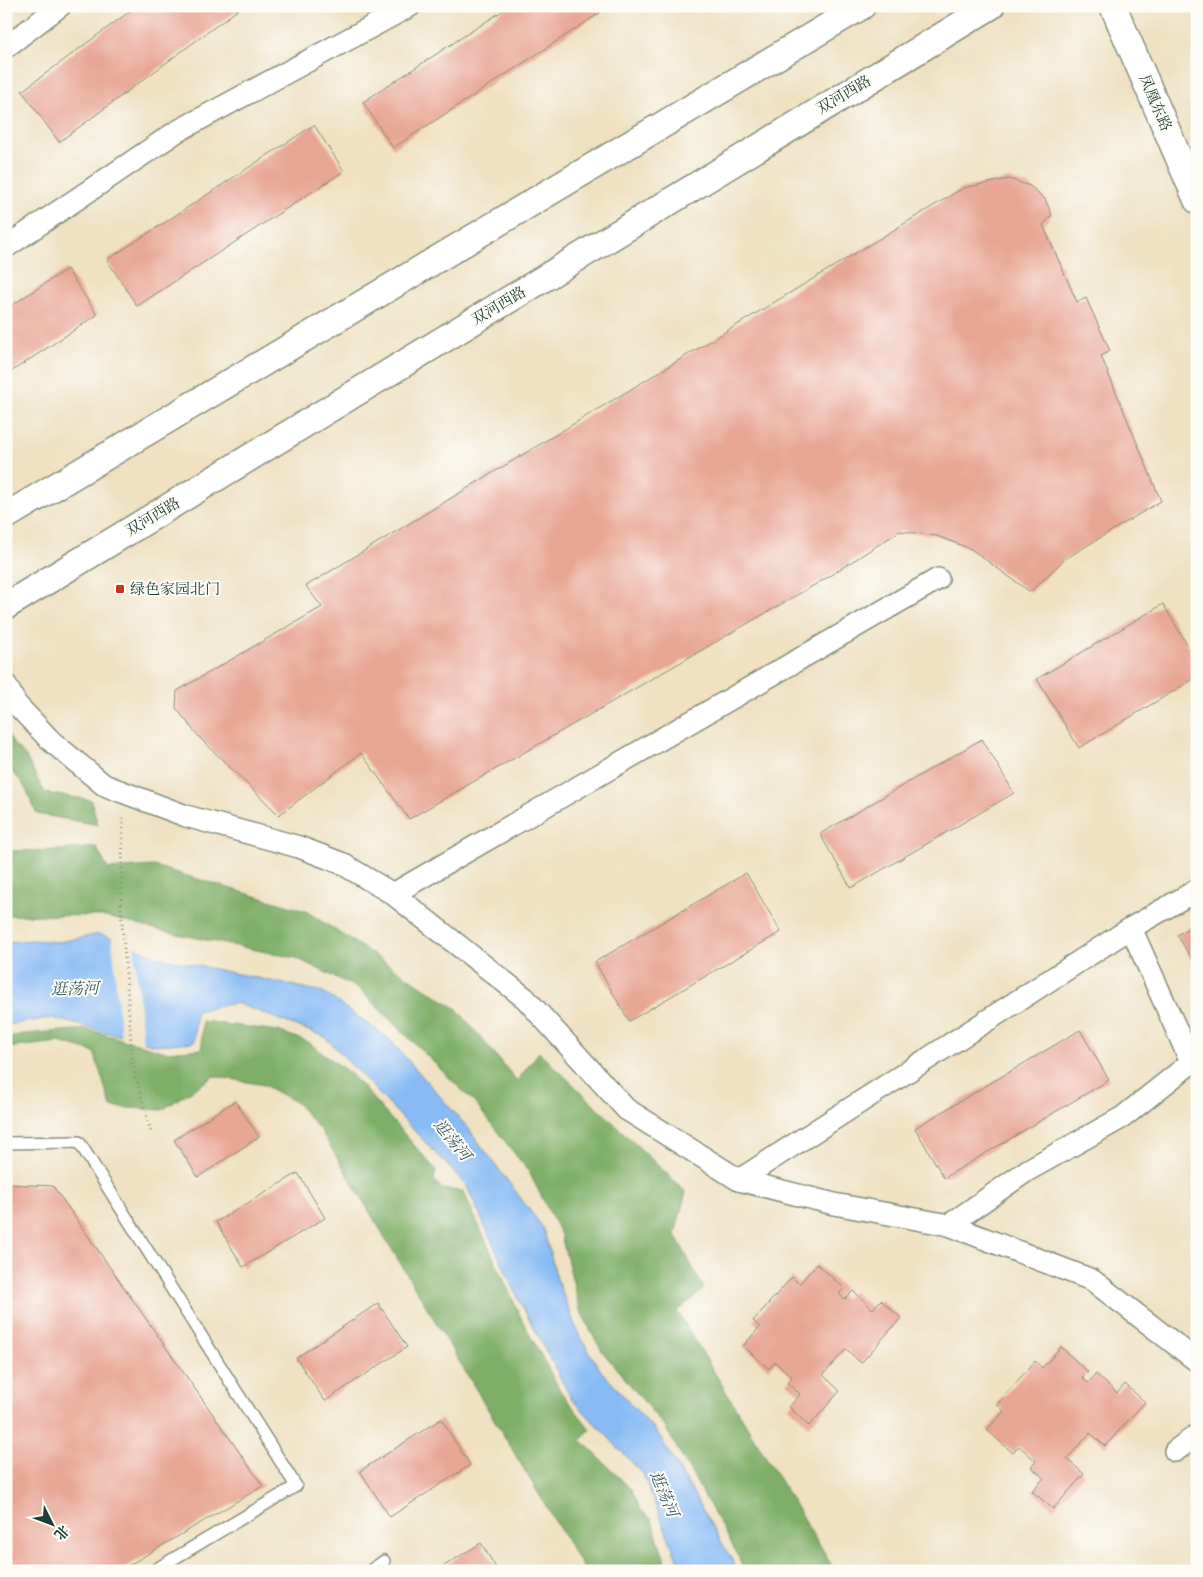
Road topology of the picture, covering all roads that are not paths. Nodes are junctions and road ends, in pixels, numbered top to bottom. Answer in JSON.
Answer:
{"nodes":[{"id":1,"x":60,"y":6,"type":"edge"},
{"id":2,"x":410,"y":6,"type":"edge"},
{"id":3,"x":862,"y":6,"type":"edge"},
{"id":4,"x":991,"y":6,"type":"edge"},
{"id":5,"x":1113,"y":6,"type":"edge"},
{"id":6,"x":6,"y":47,"type":"edge"},
{"id":7,"x":1197,"y":200,"type":"edge"},
{"id":8,"x":6,"y":247,"type":"edge"},
{"id":9,"x":6,"y":516,"type":"edge"},
{"id":10,"x":938,"y":579,"type":"dead end"},
{"id":11,"x":6,"y":606,"type":"edge"},
{"id":12,"x":6,"y":685,"type":"edge"},
{"id":13,"x":1197,"y":890,"type":"edge"},
{"id":14,"x":393,"y":894,"type":"junction"},
{"id":15,"x":1131,"y":928,"type":"junction"},
{"id":16,"x":1194,"y":1060,"type":"edge"},
{"id":17,"x":6,"y":1143,"type":"edge"},
{"id":18,"x":739,"y":1180,"type":"junction"},
{"id":19,"x":949,"y":1225,"type":"junction"},
{"id":20,"x":1197,"y":1361,"type":"edge"},
{"id":21,"x":1197,"y":1435,"type":"edge"},
{"id":22,"x":1175,"y":1451,"type":"dead end"},
{"id":23,"x":384,"y":1561,"type":"dead end"},
{"id":24,"x":154,"y":1571,"type":"edge"},
{"id":25,"x":370,"y":1571,"type":"edge"}],
"edges":[{"from":1,"to":6,"type":"street"},
{"from":2,"to":8,"type":"street"},
{"from":3,"to":9,"type":"street"},
{"from":4,"to":11,"type":"street","name":"双河西路"},
{"from":5,"to":7,"type":"street","name":"凤凰东路"},
{"from":10,"to":14,"type":"street"},
{"from":12,"to":14,"type":"street"},
{"from":13,"to":15,"type":"street"},
{"from":14,"to":18,"type":"street"},
{"from":15,"to":16,"type":"street"},
{"from":15,"to":18,"type":"street"},
{"from":16,"to":19,"type":"street"},
{"from":17,"to":24,"type":"lane"},
{"from":18,"to":19,"type":"street"},
{"from":19,"to":20,"type":"street"},
{"from":21,"to":22,"type":"street"},
{"from":23,"to":25,"type":"lane"}]}
